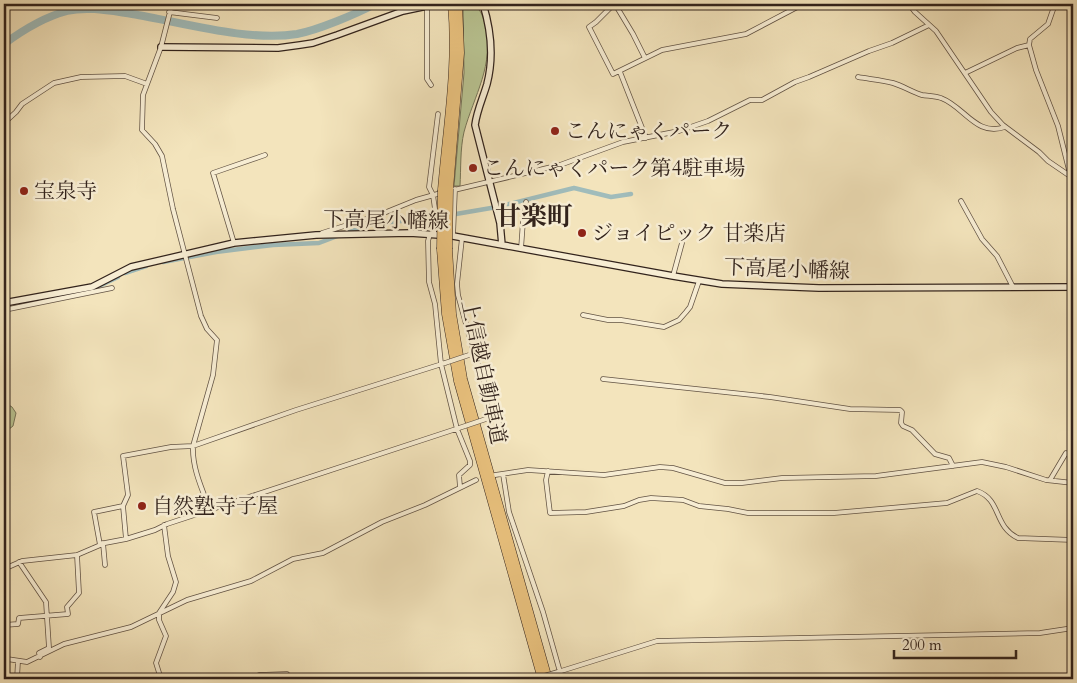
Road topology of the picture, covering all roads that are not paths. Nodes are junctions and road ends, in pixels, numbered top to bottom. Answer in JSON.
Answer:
{"nodes":[{"id":1,"x":172,"y":4,"type":"edge"},
{"id":2,"x":451,"y":4,"type":"edge"},
{"id":3,"x":458,"y":4,"type":"edge"},
{"id":4,"x":483,"y":4,"type":"edge"},
{"id":5,"x":614,"y":4,"type":"edge"},
{"id":6,"x":803,"y":4,"type":"edge"},
{"id":7,"x":909,"y":4,"type":"edge"},
{"id":8,"x":1055,"y":4,"type":"edge"},
{"id":9,"x":427,"y":6,"type":"junction"},
{"id":10,"x":169,"y":13,"type":"junction"},
{"id":11,"x":456,"y":16,"type":"junction"},
{"id":12,"x":217,"y":18,"type":"dead end"},
{"id":13,"x":929,"y":25,"type":"junction"},
{"id":14,"x":1029,"y":45,"type":"junction"},
{"id":15,"x":161,"y":47,"type":"junction"},
{"id":16,"x":645,"y":58,"type":"junction"},
{"id":17,"x":620,"y":72,"type":"junction"},
{"id":18,"x":965,"y":73,"type":"junction"},
{"id":19,"x":858,"y":77,"type":"dead end"},
{"id":20,"x":147,"y":84,"type":"junction"},
{"id":21,"x":431,"y":85,"type":"dead end"},
{"id":22,"x":438,"y":114,"type":"dead end"},
{"id":23,"x":4,"y":123,"type":"edge"},
{"id":24,"x":1006,"y":127,"type":"junction"},
{"id":25,"x":646,"y":138,"type":"junction"},
{"id":26,"x":265,"y":154,"type":"dead end"},
{"id":27,"x":1072,"y":175,"type":"edge"},
{"id":28,"x":489,"y":182,"type":"junction"},
{"id":29,"x":1073,"y":186,"type":"edge"},
{"id":30,"x":449,"y":190,"type":"junction"},
{"id":31,"x":433,"y":195,"type":"junction"},
{"id":32,"x":960,"y":201,"type":"dead end"},
{"id":33,"x":526,"y":202,"type":"dead end"},
{"id":34,"x":432,"y":234,"type":"junction"},
{"id":35,"x":316,"y":235,"type":"junction"},
{"id":36,"x":453,"y":236,"type":"junction"},
{"id":37,"x":462,"y":238,"type":"junction"},
{"id":38,"x":234,"y":242,"type":"junction"},
{"id":39,"x":682,"y":243,"type":"dead end"},
{"id":40,"x":502,"y":245,"type":"junction"},
{"id":41,"x":444,"y":249,"type":"junction"},
{"id":42,"x":522,"y":249,"type":"junction"},
{"id":43,"x":184,"y":253,"type":"junction"},
{"id":44,"x":672,"y":276,"type":"junction"},
{"id":45,"x":698,"y":281,"type":"junction"},
{"id":46,"x":1013,"y":287,"type":"junction"},
{"id":47,"x":1073,"y":287,"type":"edge"},
{"id":48,"x":112,"y":288,"type":"dead end"},
{"id":49,"x":46,"y":299,"type":"junction"},
{"id":50,"x":4,"y":303,"type":"edge"},
{"id":51,"x":4,"y":310,"type":"edge"},
{"id":52,"x":583,"y":315,"type":"dead end"},
{"id":53,"x":474,"y":353,"type":"junction"},
{"id":54,"x":443,"y":364,"type":"junction"},
{"id":55,"x":603,"y":379,"type":"dead end"},
{"id":56,"x":496,"y":415,"type":"junction"},
{"id":57,"x":458,"y":428,"type":"junction"},
{"id":58,"x":505,"y":440,"type":"dead end"},
{"id":59,"x":193,"y":446,"type":"junction"},
{"id":60,"x":1073,"y":456,"type":"edge"},
{"id":61,"x":953,"y":466,"type":"junction"},
{"id":62,"x":548,"y":471,"type":"junction"},
{"id":63,"x":504,"y":474,"type":"junction"},
{"id":64,"x":496,"y":475,"type":"dead end"},
{"id":65,"x":476,"y":480,"type":"dead end"},
{"id":66,"x":1050,"y":480,"type":"junction"},
{"id":67,"x":1073,"y":483,"type":"edge"},
{"id":68,"x":460,"y":487,"type":"junction"},
{"id":69,"x":123,"y":506,"type":"junction"},
{"id":70,"x":210,"y":510,"type":"junction"},
{"id":71,"x":164,"y":526,"type":"junction"},
{"id":72,"x":126,"y":539,"type":"junction"},
{"id":73,"x":1073,"y":540,"type":"edge"},
{"id":74,"x":102,"y":544,"type":"junction"},
{"id":75,"x":77,"y":554,"type":"junction"},
{"id":76,"x":19,"y":562,"type":"junction"},
{"id":77,"x":105,"y":565,"type":"dead end"},
{"id":78,"x":4,"y":569,"type":"edge"},
{"id":79,"x":159,"y":612,"type":"junction"},
{"id":80,"x":46,"y":616,"type":"junction"},
{"id":81,"x":4,"y":625,"type":"edge"},
{"id":82,"x":1073,"y":628,"type":"edge"},
{"id":83,"x":4,"y":657,"type":"edge"},
{"id":84,"x":40,"y":657,"type":"junction"},
{"id":85,"x":18,"y":661,"type":"junction"},
{"id":86,"x":559,"y":672,"type":"junction"},
{"id":87,"x":287,"y":674,"type":"dead end"},
{"id":88,"x":17,"y":679,"type":"edge"},
{"id":89,"x":161,"y":679,"type":"edge"},
{"id":90,"x":253,"y":679,"type":"edge"},
{"id":91,"x":534,"y":679,"type":"edge"},
{"id":92,"x":542,"y":679,"type":"edge"},
{"id":93,"x":548,"y":679,"type":"edge"},
{"id":94,"x":562,"y":679,"type":"edge"}],
"edges":[{"from":1,"to":10,"type":"street"},
{"from":2,"to":9,"type":"main road"},
{"from":2,"to":11,"type":"highway","name":"上信越自動車道"},
{"from":3,"to":11,"type":"highway","name":"上信越自動車道"},
{"from":4,"to":28,"type":"main road"},
{"from":5,"to":16,"type":"street"},
{"from":5,"to":17,"type":"street"},
{"from":6,"to":16,"type":"street"},
{"from":7,"to":13,"type":"street"},
{"from":8,"to":14,"type":"street"},
{"from":9,"to":15,"type":"main road"},
{"from":9,"to":21,"type":"street"},
{"from":10,"to":12,"type":"street"},
{"from":10,"to":15,"type":"street"},
{"from":11,"to":30,"type":"highway","name":"上信越自動車道"},
{"from":13,"to":18,"type":"street"},
{"from":13,"to":25,"type":"street"},
{"from":14,"to":18,"type":"street"},
{"from":14,"to":27,"type":"street"},
{"from":15,"to":20,"type":"street"},
{"from":16,"to":17,"type":"street"},
{"from":17,"to":25,"type":"street"},
{"from":18,"to":24,"type":"street"},
{"from":19,"to":24,"type":"street"},
{"from":20,"to":23,"type":"street"},
{"from":20,"to":43,"type":"street"},
{"from":22,"to":31,"type":"street"},
{"from":24,"to":27,"type":"street"},
{"from":25,"to":28,"type":"street"},
{"from":26,"to":38,"type":"street"},
{"from":27,"to":29,"type":"street"},
{"from":28,"to":30,"type":"street"},
{"from":28,"to":40,"type":"main road"},
{"from":30,"to":31,"type":"street"},
{"from":30,"to":36,"type":"street"},
{"from":30,"to":41,"type":"highway","name":"上信越自動車道","bridge":true},
{"from":31,"to":34,"type":"street"},
{"from":31,"to":35,"type":"street"},
{"from":32,"to":46,"type":"street"},
{"from":33,"to":42,"type":"street"},
{"from":34,"to":35,"type":"main road","name":"下高尾小幡線"},
{"from":34,"to":36,"type":"main road","name":"下高尾小幡線"},
{"from":34,"to":54,"type":"street"},
{"from":35,"to":38,"type":"main road","name":"下高尾小幡線"},
{"from":36,"to":37,"type":"main road","name":"下高尾小幡線"},
{"from":37,"to":40,"type":"main road","name":"下高尾小幡線"},
{"from":37,"to":53,"type":"street"},
{"from":38,"to":43,"type":"main road","name":"下高尾小幡線"},
{"from":39,"to":44,"type":"street"},
{"from":40,"to":42,"type":"main road","name":"下高尾小幡線"},
{"from":41,"to":92,"type":"highway","name":"上信越自動車道"},
{"from":41,"to":93,"type":"highway","name":"上信越自動車道"},
{"from":42,"to":44,"type":"main road","name":"下高尾小幡線"},
{"from":43,"to":49,"type":"main road","name":"下高尾小幡線"},
{"from":43,"to":59,"type":"street"},
{"from":44,"to":45,"type":"main road","name":"下高尾小幡線"},
{"from":45,"to":46,"type":"main road","name":"下高尾小幡線"},
{"from":45,"to":52,"type":"street"},
{"from":46,"to":47,"type":"main road","name":"下高尾小幡線"},
{"from":48,"to":49,"type":"street"},
{"from":49,"to":50,"type":"main road","name":"下高尾小幡線"},
{"from":49,"to":51,"type":"street"},
{"from":53,"to":54,"type":"street","bridge":true},
{"from":53,"to":56,"type":"street"},
{"from":54,"to":57,"type":"street"},
{"from":54,"to":59,"type":"street"},
{"from":55,"to":61,"type":"street"},
{"from":56,"to":57,"type":"street","bridge":true},
{"from":56,"to":58,"type":"street"},
{"from":57,"to":68,"type":"street"},
{"from":57,"to":70,"type":"street"},
{"from":59,"to":69,"type":"street"},
{"from":59,"to":70,"type":"street"},
{"from":60,"to":66,"type":"street"},
{"from":61,"to":62,"type":"street"},
{"from":61,"to":66,"type":"street"},
{"from":62,"to":63,"type":"street"},
{"from":62,"to":73,"type":"street"},
{"from":63,"to":64,"type":"street"},
{"from":63,"to":86,"type":"street"},
{"from":65,"to":68,"type":"street"},
{"from":66,"to":67,"type":"street"},
{"from":68,"to":79,"type":"street"},
{"from":69,"to":72,"type":"street"},
{"from":69,"to":74,"type":"street"},
{"from":70,"to":71,"type":"street"},
{"from":71,"to":72,"type":"street"},
{"from":71,"to":79,"type":"street"},
{"from":72,"to":74,"type":"street"},
{"from":74,"to":75,"type":"street"},
{"from":74,"to":77,"type":"street"},
{"from":75,"to":76,"type":"street"},
{"from":75,"to":80,"type":"street"},
{"from":76,"to":78,"type":"street"},
{"from":76,"to":80,"type":"street"},
{"from":79,"to":84,"type":"street"},
{"from":79,"to":89,"type":"street"},
{"from":80,"to":81,"type":"street"},
{"from":80,"to":84,"type":"street"},
{"from":82,"to":86,"type":"street"},
{"from":83,"to":85,"type":"street"},
{"from":84,"to":85,"type":"street"},
{"from":85,"to":88,"type":"street"},
{"from":86,"to":91,"type":"street","bridge":true},
{"from":86,"to":94,"type":"street"},
{"from":87,"to":90,"type":"street"}]}
